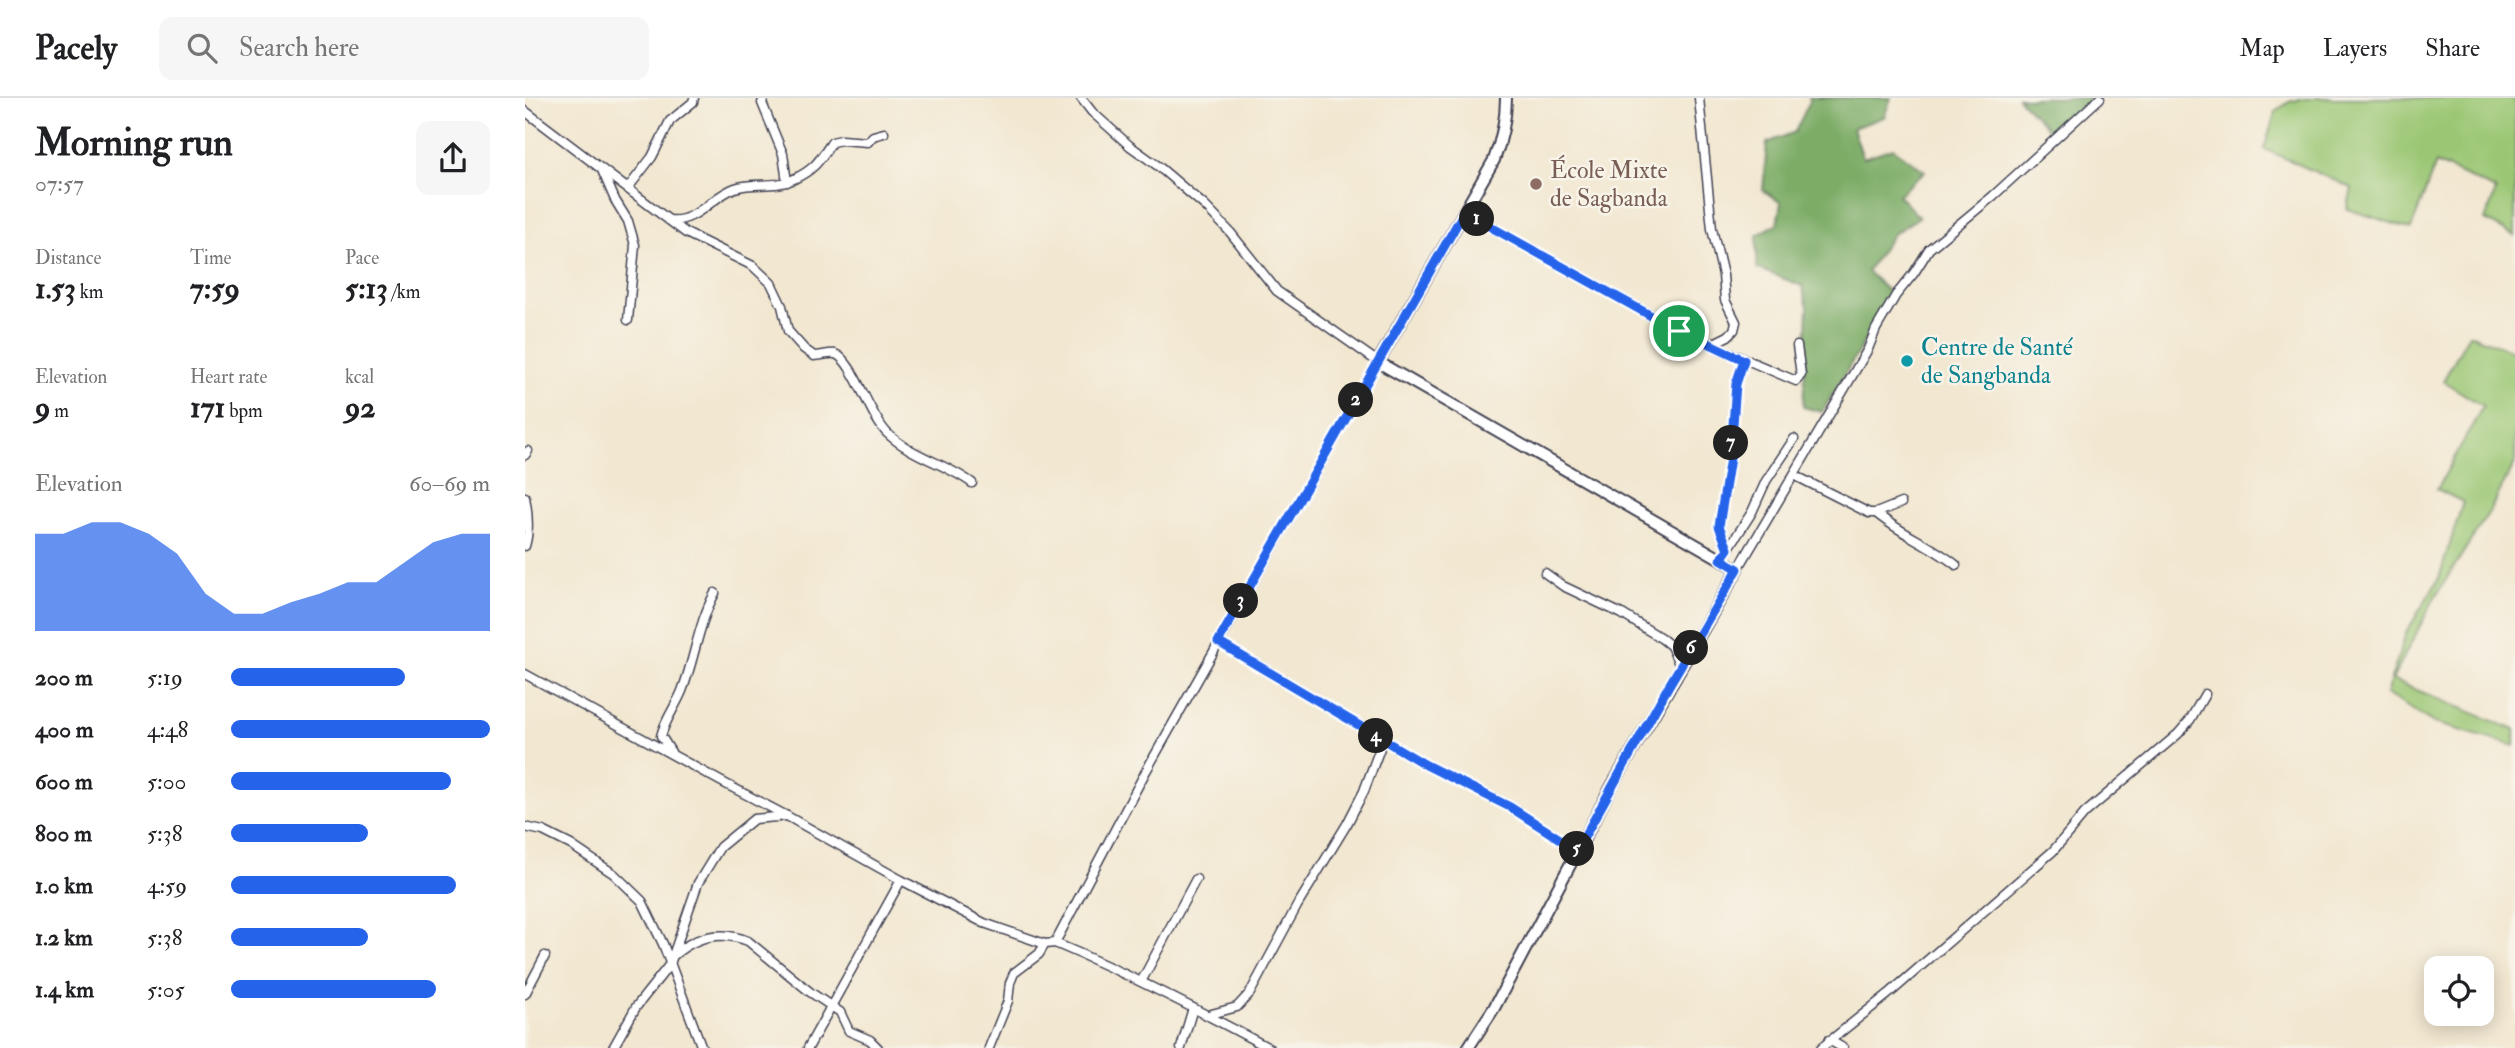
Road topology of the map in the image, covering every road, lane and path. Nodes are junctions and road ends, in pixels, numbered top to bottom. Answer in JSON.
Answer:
{"nodes":[{"id":1,"x":694,"y":98,"type":"edge"},
{"id":2,"x":764,"y":98,"type":"edge"},
{"id":3,"x":1081,"y":98,"type":"edge"},
{"id":4,"x":1506,"y":98,"type":"edge"},
{"id":5,"x":1699,"y":98,"type":"edge"},
{"id":6,"x":2100,"y":98,"type":"edge"},
{"id":7,"x":525,"y":111,"type":"edge"},
{"id":8,"x":884,"y":133,"type":"dead end"},
{"id":9,"x":602,"y":170,"type":"junction"},
{"id":10,"x":787,"y":182,"type":"junction"},
{"id":11,"x":628,"y":188,"type":"junction"},
{"id":12,"x":1464,"y":212,"type":"junction"},
{"id":13,"x":669,"y":220,"type":"junction"},
{"id":14,"x":628,"y":320,"type":"dead end"},
{"id":15,"x":1712,"y":344,"type":"junction"},
{"id":16,"x":1797,"y":346,"type":"dead end"},
{"id":17,"x":1744,"y":360,"type":"junction"},
{"id":18,"x":1378,"y":362,"type":"junction"},
{"id":19,"x":1794,"y":439,"type":"dead end"},
{"id":20,"x":1794,"y":475,"type":"junction"},
{"id":21,"x":972,"y":483,"type":"dead end"},
{"id":22,"x":525,"y":497,"type":"edge"},
{"id":23,"x":1901,"y":503,"type":"dead end"},
{"id":24,"x":1876,"y":513,"type":"junction"},
{"id":25,"x":525,"y":546,"type":"edge"},
{"id":26,"x":1725,"y":554,"type":"junction"},
{"id":27,"x":1956,"y":565,"type":"dead end"},
{"id":28,"x":1738,"y":569,"type":"junction"},
{"id":29,"x":1545,"y":573,"type":"dead end"},
{"id":30,"x":715,"y":593,"type":"dead end"},
{"id":31,"x":1218,"y":642,"type":"junction"},
{"id":32,"x":1680,"y":666,"type":"junction"},
{"id":33,"x":525,"y":674,"type":"edge"},
{"id":34,"x":2205,"y":694,"type":"dead end"},
{"id":35,"x":1383,"y":740,"type":"junction"},
{"id":36,"x":672,"y":753,"type":"junction"},
{"id":37,"x":787,"y":816,"type":"junction"},
{"id":38,"x":525,"y":827,"type":"edge"},
{"id":39,"x":1577,"y":850,"type":"junction"},
{"id":40,"x":1196,"y":879,"type":"dead end"},
{"id":41,"x":901,"y":880,"type":"junction"},
{"id":42,"x":1055,"y":943,"type":"junction"},
{"id":43,"x":1045,"y":944,"type":"junction"},
{"id":44,"x":674,"y":955,"type":"junction"},
{"id":45,"x":545,"y":956,"type":"dead end"},
{"id":46,"x":670,"y":964,"type":"junction"},
{"id":47,"x":1142,"y":980,"type":"junction"},
{"id":48,"x":525,"y":994,"type":"edge"},
{"id":49,"x":831,"y":1006,"type":"junction"},
{"id":50,"x":1193,"y":1008,"type":"junction"},
{"id":51,"x":1208,"y":1015,"type":"junction"},
{"id":52,"x":1829,"y":1040,"type":"junction"},
{"id":53,"x":613,"y":1048,"type":"edge"},
{"id":54,"x":702,"y":1048,"type":"edge"},
{"id":55,"x":808,"y":1048,"type":"edge"},
{"id":56,"x":878,"y":1048,"type":"edge"},
{"id":57,"x":989,"y":1048,"type":"edge"},
{"id":58,"x":1181,"y":1048,"type":"edge"},
{"id":59,"x":1269,"y":1048,"type":"edge"},
{"id":60,"x":1468,"y":1048,"type":"edge"},
{"id":61,"x":1821,"y":1048,"type":"edge"},
{"id":62,"x":1843,"y":1048,"type":"edge"}],
"edges":[{"from":1,"to":11,"type":"street"},
{"from":2,"to":10,"type":"street"},
{"from":3,"to":18,"type":"street"},
{"from":4,"to":12,"type":"main road"},
{"from":5,"to":15,"type":"street"},
{"from":6,"to":20,"type":"street"},
{"from":7,"to":9,"type":"street"},
{"from":8,"to":10,"type":"street"},
{"from":9,"to":11,"type":"street"},
{"from":9,"to":14,"type":"street"},
{"from":10,"to":13,"type":"street"},
{"from":11,"to":13,"type":"street"},
{"from":12,"to":15,"type":"street"},
{"from":12,"to":18,"type":"main road"},
{"from":13,"to":21,"type":"street"},
{"from":15,"to":17,"type":"street"},
{"from":16,"to":17,"type":"street"},
{"from":17,"to":26,"type":"street"},
{"from":18,"to":26,"type":"main road"},
{"from":18,"to":31,"type":"street"},
{"from":19,"to":26,"type":"street"},
{"from":20,"to":24,"type":"street"},
{"from":20,"to":28,"type":"street"},
{"from":22,"to":25,"type":"street"},
{"from":23,"to":24,"type":"street"},
{"from":24,"to":27,"type":"street"},
{"from":26,"to":28,"type":"main road"},
{"from":28,"to":32,"type":"main road"},
{"from":29,"to":32,"type":"street"},
{"from":30,"to":36,"type":"street"},
{"from":31,"to":35,"type":"street"},
{"from":31,"to":42,"type":"street"},
{"from":32,"to":39,"type":"main road"},
{"from":33,"to":36,"type":"street"},
{"from":34,"to":52,"type":"street"},
{"from":35,"to":39,"type":"street"},
{"from":35,"to":51,"type":"street"},
{"from":36,"to":37,"type":"street"},
{"from":37,"to":41,"type":"street"},
{"from":37,"to":44,"type":"street"},
{"from":38,"to":46,"type":"street"},
{"from":39,"to":60,"type":"main road"},
{"from":40,"to":47,"type":"street"},
{"from":41,"to":43,"type":"street"},
{"from":41,"to":49,"type":"street"},
{"from":42,"to":43,"type":"street"},
{"from":42,"to":47,"type":"street"},
{"from":43,"to":57,"type":"street"},
{"from":44,"to":46,"type":"street"},
{"from":44,"to":49,"type":"street"},
{"from":45,"to":48,"type":"street"},
{"from":46,"to":53,"type":"street"},
{"from":46,"to":54,"type":"street"},
{"from":47,"to":50,"type":"street"},
{"from":49,"to":55,"type":"street"},
{"from":49,"to":56,"type":"street"},
{"from":50,"to":51,"type":"street"},
{"from":50,"to":58,"type":"street"},
{"from":51,"to":59,"type":"street"},
{"from":52,"to":61,"type":"street"},
{"from":52,"to":62,"type":"street"}]}
